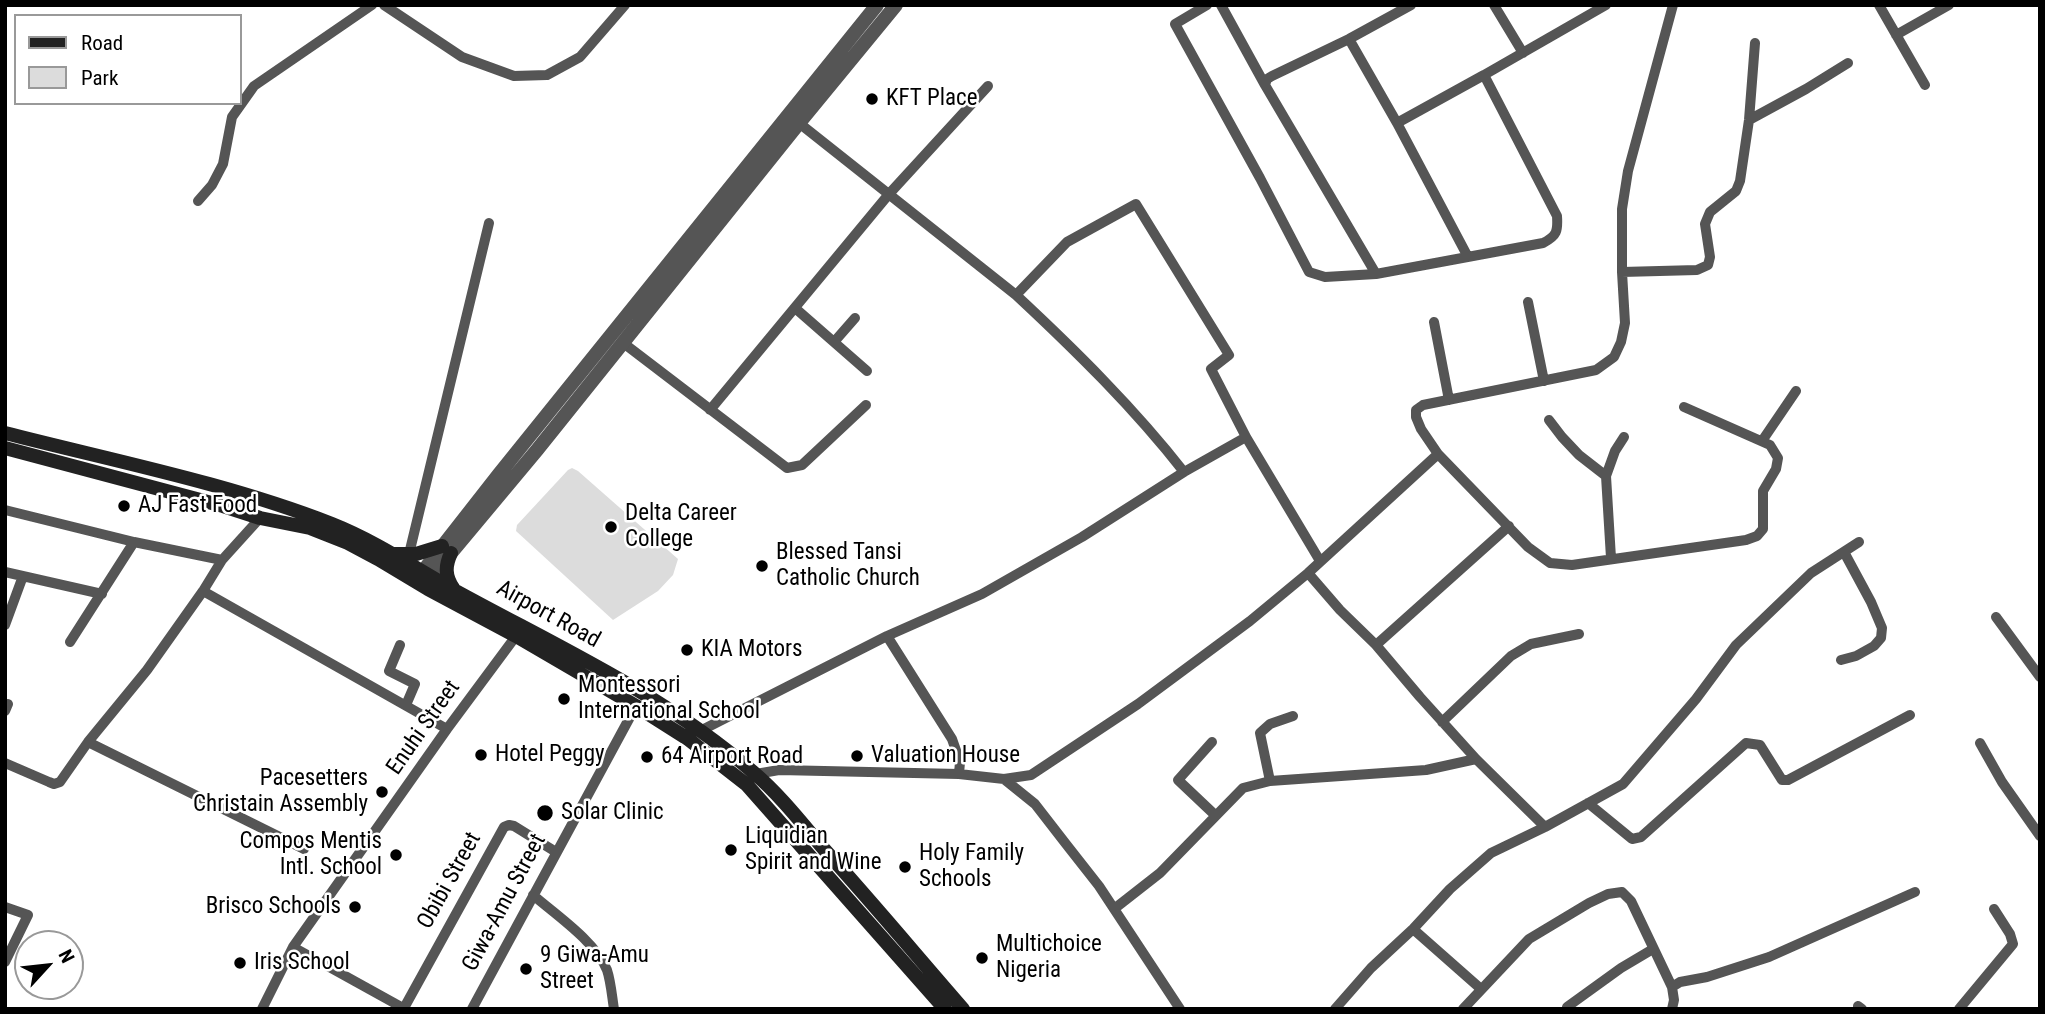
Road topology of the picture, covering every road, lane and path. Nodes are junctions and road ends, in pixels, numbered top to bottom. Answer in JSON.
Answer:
{"nodes":[{"id":1,"x":372,"y":5,"type":"edge"},
{"id":2,"x":384,"y":5,"type":"edge"},
{"id":3,"x":625,"y":5,"type":"edge"},
{"id":4,"x":877,"y":5,"type":"edge"},
{"id":5,"x":897,"y":5,"type":"edge"},
{"id":6,"x":1208,"y":5,"type":"edge"},
{"id":7,"x":1221,"y":5,"type":"edge"},
{"id":8,"x":1411,"y":5,"type":"edge"},
{"id":9,"x":1494,"y":5,"type":"edge"},
{"id":10,"x":1605,"y":5,"type":"edge"},
{"id":11,"x":1673,"y":5,"type":"edge"},
{"id":12,"x":1879,"y":5,"type":"edge"},
{"id":13,"x":1949,"y":5,"type":"edge"},
{"id":14,"x":1896,"y":35,"type":"junction"},
{"id":15,"x":1349,"y":39,"type":"junction"},
{"id":16,"x":1755,"y":43,"type":"dead end"},
{"id":17,"x":1523,"y":53,"type":"junction"},
{"id":18,"x":1848,"y":63,"type":"dead end"},
{"id":19,"x":1484,"y":75,"type":"junction"},
{"id":20,"x":1265,"y":85,"type":"junction"},
{"id":21,"x":1925,"y":85,"type":"dead end"},
{"id":22,"x":988,"y":86,"type":"dead end"},
{"id":23,"x":242,"y":103,"type":"edge"},
{"id":24,"x":241,"y":105,"type":"edge"},
{"id":25,"x":1749,"y":120,"type":"junction"},
{"id":26,"x":799,"y":123,"type":"junction"},
{"id":27,"x":1397,"y":123,"type":"junction"},
{"id":28,"x":889,"y":194,"type":"junction"},
{"id":29,"x":198,"y":201,"type":"dead end"},
{"id":30,"x":489,"y":223,"type":"dead end"},
{"id":31,"x":1468,"y":257,"type":"junction"},
{"id":32,"x":1622,"y":272,"type":"junction"},
{"id":33,"x":1376,"y":274,"type":"junction"},
{"id":34,"x":1016,"y":295,"type":"junction"},
{"id":35,"x":1528,"y":302,"type":"dead end"},
{"id":36,"x":794,"y":308,"type":"junction"},
{"id":37,"x":855,"y":318,"type":"dead end"},
{"id":38,"x":1434,"y":322,"type":"dead end"},
{"id":39,"x":621,"y":342,"type":"junction"},
{"id":40,"x":834,"y":342,"type":"junction"},
{"id":41,"x":867,"y":371,"type":"dead end"},
{"id":42,"x":1544,"y":381,"type":"junction"},
{"id":43,"x":1796,"y":391,"type":"dead end"},
{"id":44,"x":1449,"y":400,"type":"junction"},
{"id":45,"x":866,"y":405,"type":"dead end"},
{"id":46,"x":1684,"y":407,"type":"dead end"},
{"id":47,"x":710,"y":410,"type":"junction"},
{"id":48,"x":1549,"y":420,"type":"dead end"},
{"id":49,"x":5,"y":433,"type":"edge"},
{"id":50,"x":1246,"y":437,"type":"junction"},
{"id":51,"x":1623,"y":437,"type":"dead end"},
{"id":52,"x":1762,"y":442,"type":"junction"},
{"id":53,"x":5,"y":448,"type":"edge"},
{"id":54,"x":1438,"y":454,"type":"junction"},
{"id":55,"x":1184,"y":472,"type":"junction"},
{"id":56,"x":1606,"y":476,"type":"junction"},
{"id":57,"x":5,"y":510,"type":"edge"},
{"id":58,"x":260,"y":517,"type":"junction"},
{"id":59,"x":1509,"y":526,"type":"junction"},
{"id":60,"x":134,"y":542,"type":"junction"},
{"id":61,"x":1860,"y":542,"type":"dead end"},
{"id":62,"x":446,"y":549,"type":"junction"},
{"id":63,"x":1844,"y":552,"type":"junction"},
{"id":64,"x":393,"y":554,"type":"junction"},
{"id":65,"x":409,"y":554,"type":"junction"},
{"id":66,"x":1611,"y":558,"type":"junction"},
{"id":67,"x":222,"y":560,"type":"junction"},
{"id":68,"x":1320,"y":561,"type":"junction"},
{"id":69,"x":5,"y":572,"type":"edge"},
{"id":70,"x":1308,"y":573,"type":"junction"},
{"id":71,"x":23,"y":576,"type":"junction"},
{"id":72,"x":425,"y":580,"type":"junction"},
{"id":73,"x":453,"y":590,"type":"junction"},
{"id":74,"x":203,"y":591,"type":"junction"},
{"id":75,"x":102,"y":594,"type":"junction"},
{"id":76,"x":1996,"y":617,"type":"dead end"},
{"id":77,"x":5,"y":625,"type":"edge"},
{"id":78,"x":1579,"y":634,"type":"dead end"},
{"id":79,"x":516,"y":636,"type":"junction"},
{"id":80,"x":887,"y":636,"type":"junction"},
{"id":81,"x":70,"y":642,"type":"dead end"},
{"id":82,"x":400,"y":645,"type":"dead end"},
{"id":83,"x":1376,"y":645,"type":"junction"},
{"id":84,"x":1841,"y":660,"type":"dead end"},
{"id":85,"x":2040,"y":677,"type":"edge"},
{"id":86,"x":406,"y":705,"type":"junction"},
{"id":87,"x":636,"y":706,"type":"junction"},
{"id":88,"x":1910,"y":715,"type":"dead end"},
{"id":89,"x":1293,"y":716,"type":"dead end"},
{"id":90,"x":1442,"y":722,"type":"junction"},
{"id":91,"x":447,"y":729,"type":"junction"},
{"id":92,"x":702,"y":730,"type":"junction"},
{"id":93,"x":88,"y":742,"type":"junction"},
{"id":94,"x":1212,"y":742,"type":"dead end"},
{"id":95,"x":1980,"y":743,"type":"dead end"},
{"id":96,"x":1476,"y":759,"type":"junction"},
{"id":97,"x":5,"y":762,"type":"edge"},
{"id":98,"x":756,"y":774,"type":"junction"},
{"id":99,"x":959,"y":774,"type":"junction"},
{"id":100,"x":1004,"y":779,"type":"junction"},
{"id":101,"x":1270,"y":781,"type":"junction"},
{"id":102,"x":1588,"y":803,"type":"junction"},
{"id":103,"x":1215,"y":815,"type":"junction"},
{"id":104,"x":1545,"y":827,"type":"junction"},
{"id":105,"x":2040,"y":836,"type":"edge"},
{"id":106,"x":304,"y":849,"type":"dead end"},
{"id":107,"x":556,"y":852,"type":"junction"},
{"id":108,"x":852,"y":880,"type":"junction"},
{"id":109,"x":839,"y":890,"type":"junction"},
{"id":110,"x":1915,"y":892,"type":"dead end"},
{"id":111,"x":533,"y":895,"type":"junction"},
{"id":112,"x":5,"y":907,"type":"edge"},
{"id":113,"x":1114,"y":909,"type":"junction"},
{"id":114,"x":1994,"y":909,"type":"dead end"},
{"id":115,"x":1413,"y":929,"type":"junction"},
{"id":116,"x":293,"y":947,"type":"junction"},
{"id":117,"x":1653,"y":949,"type":"junction"},
{"id":118,"x":5,"y":962,"type":"edge"},
{"id":119,"x":1672,"y":987,"type":"junction"},
{"id":120,"x":1481,"y":989,"type":"junction"},
{"id":121,"x":1567,"y":1007,"type":"dead end"},
{"id":122,"x":261,"y":1009,"type":"edge"},
{"id":123,"x":405,"y":1009,"type":"edge"},
{"id":124,"x":472,"y":1009,"type":"edge"},
{"id":125,"x":614,"y":1009,"type":"edge"},
{"id":126,"x":945,"y":1009,"type":"edge"},
{"id":127,"x":963,"y":1009,"type":"edge"},
{"id":128,"x":1180,"y":1009,"type":"edge"},
{"id":129,"x":1335,"y":1009,"type":"edge"},
{"id":130,"x":1463,"y":1009,"type":"edge"},
{"id":131,"x":1672,"y":1009,"type":"edge"},
{"id":132,"x":1959,"y":1009,"type":"edge"}],
"edges":[{"from":1,"to":23,"type":"street"},
{"from":2,"to":3,"type":"street"},
{"from":4,"to":62,"type":"street"},
{"from":5,"to":26,"type":"street"},
{"from":6,"to":33,"type":"street"},
{"from":7,"to":20,"type":"street"},
{"from":8,"to":15,"type":"street"},
{"from":9,"to":17,"type":"street"},
{"from":10,"to":17,"type":"street"},
{"from":11,"to":32,"type":"street"},
{"from":12,"to":14,"type":"street"},
{"from":13,"to":14,"type":"street"},
{"from":14,"to":21,"type":"street"},
{"from":15,"to":20,"type":"street"},
{"from":15,"to":27,"type":"street"},
{"from":16,"to":25,"type":"street"},
{"from":17,"to":19,"type":"street"},
{"from":18,"to":25,"type":"street"},
{"from":19,"to":27,"type":"street"},
{"from":19,"to":31,"type":"street"},
{"from":20,"to":33,"type":"street"},
{"from":22,"to":28,"type":"street"},
{"from":24,"to":29,"type":"street"},
{"from":25,"to":32,"type":"street"},
{"from":26,"to":28,"type":"street"},
{"from":26,"to":39,"type":"street"},
{"from":27,"to":31,"type":"street"},
{"from":28,"to":34,"type":"street"},
{"from":28,"to":36,"type":"street"},
{"from":30,"to":65,"type":"street"},
{"from":31,"to":33,"type":"street"},
{"from":32,"to":42,"type":"street"},
{"from":34,"to":50,"type":"street"},
{"from":34,"to":55,"type":"street"},
{"from":35,"to":42,"type":"street"},
{"from":36,"to":40,"type":"street"},
{"from":36,"to":47,"type":"street"},
{"from":37,"to":40,"type":"street"},
{"from":38,"to":44,"type":"street"},
{"from":39,"to":47,"type":"street"},
{"from":39,"to":62,"type":"street"},
{"from":40,"to":41,"type":"street"},
{"from":42,"to":44,"type":"street"},
{"from":43,"to":52,"type":"street"},
{"from":44,"to":54,"type":"street"},
{"from":45,"to":47,"type":"street"},
{"from":46,"to":52,"type":"street"},
{"from":48,"to":56,"type":"street"},
{"from":49,"to":64,"type":"main road","name":"Airport Road"},
{"from":50,"to":55,"type":"street"},
{"from":50,"to":68,"type":"street"},
{"from":51,"to":56,"type":"street"},
{"from":52,"to":66,"type":"street"},
{"from":53,"to":58,"type":"main road","name":"Airport Road"},
{"from":54,"to":59,"type":"street"},
{"from":54,"to":68,"type":"street"},
{"from":55,"to":80,"type":"street"},
{"from":56,"to":66,"type":"street"},
{"from":57,"to":60,"type":"street"},
{"from":58,"to":67,"type":"street"},
{"from":58,"to":72,"type":"main road","name":"Airport Road"},
{"from":59,"to":66,"type":"street"},
{"from":59,"to":83,"type":"street"},
{"from":60,"to":67,"type":"street"},
{"from":60,"to":75,"type":"street"},
{"from":61,"to":63,"type":"street"},
{"from":62,"to":65,"type":"main road"},
{"from":62,"to":72,"type":"street"},
{"from":62,"to":73,"type":"main road"},
{"from":63,"to":84,"type":"street"},
{"from":63,"to":102,"type":"street"},
{"from":64,"to":65,"type":"main road"},
{"from":64,"to":72,"type":"main road","name":"Airport Road"},
{"from":67,"to":74,"type":"street"},
{"from":68,"to":70,"type":"street"},
{"from":69,"to":71,"type":"street"},
{"from":70,"to":83,"type":"street"},
{"from":70,"to":100,"type":"street"},
{"from":71,"to":75,"type":"street"},
{"from":71,"to":77,"type":"street"},
{"from":72,"to":73,"type":"main road","name":"Airport Road"},
{"from":72,"to":79,"type":"main road","name":"Airport Road"},
{"from":73,"to":92,"type":"main road","name":"Airport Road"},
{"from":74,"to":86,"type":"street"},
{"from":74,"to":93,"type":"street"},
{"from":75,"to":81,"type":"street"},
{"from":76,"to":85,"type":"street"},
{"from":78,"to":90,"type":"street"},
{"from":79,"to":87,"type":"main road","name":"Airport Road"},
{"from":79,"to":91,"type":"street","name":"Enuhi Street"},
{"from":80,"to":92,"type":"street"},
{"from":80,"to":99,"type":"street"},
{"from":82,"to":86,"type":"street"},
{"from":83,"to":90,"type":"street"},
{"from":86,"to":91,"type":"street"},
{"from":87,"to":107,"type":"street","name":"Giwa-Amu Street"},
{"from":87,"to":109,"type":"main road","name":"Airport Road"},
{"from":88,"to":102,"type":"street"},
{"from":89,"to":101,"type":"street"},
{"from":90,"to":96,"type":"street"},
{"from":91,"to":116,"type":"street","name":"Enuhi Street"},
{"from":92,"to":98,"type":"main road","name":"Airport Road"},
{"from":93,"to":97,"type":"street"},
{"from":93,"to":106,"type":"street"},
{"from":94,"to":103,"type":"street"},
{"from":95,"to":105,"type":"street"},
{"from":96,"to":101,"type":"street"},
{"from":96,"to":104,"type":"street"},
{"from":98,"to":99,"type":"street"},
{"from":98,"to":108,"type":"main road","name":"Airport Road"},
{"from":99,"to":100,"type":"street"},
{"from":100,"to":113,"type":"street"},
{"from":101,"to":103,"type":"street"},
{"from":102,"to":104,"type":"street"},
{"from":103,"to":113,"type":"street"},
{"from":104,"to":115,"type":"street"},
{"from":107,"to":111,"type":"street","name":"Giwa-Amu Street"},
{"from":107,"to":123,"type":"street","name":"Obibi Street"},
{"from":108,"to":109,"type":"main road"},
{"from":108,"to":127,"type":"main road","name":"Airport Road"},
{"from":109,"to":126,"type":"main road","name":"Airport Road"},
{"from":110,"to":119,"type":"street"},
{"from":111,"to":124,"type":"street","name":"Giwa-Amu Street"},
{"from":111,"to":125,"type":"street"},
{"from":112,"to":118,"type":"street"},
{"from":113,"to":128,"type":"street"},
{"from":114,"to":132,"type":"street"},
{"from":115,"to":120,"type":"street"},
{"from":115,"to":129,"type":"street"},
{"from":116,"to":122,"type":"street","name":"Enuhi Street"},
{"from":116,"to":123,"type":"street"},
{"from":117,"to":119,"type":"street"},
{"from":117,"to":120,"type":"street"},
{"from":117,"to":121,"type":"street"},
{"from":119,"to":131,"type":"street"},
{"from":120,"to":130,"type":"street"}]}
